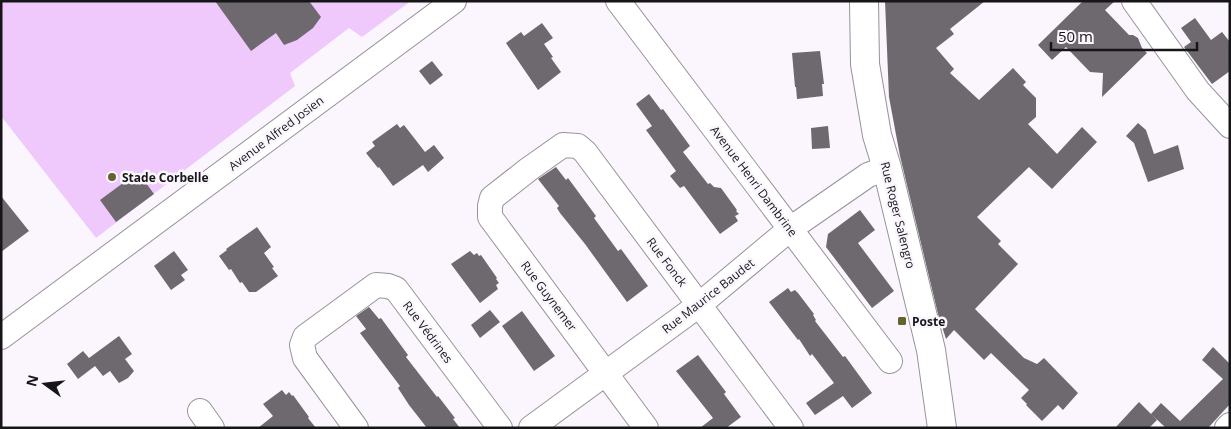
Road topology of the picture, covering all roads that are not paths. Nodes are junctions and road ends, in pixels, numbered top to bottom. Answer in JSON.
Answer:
{"nodes":[{"id":1,"x":454,"y":1,"type":"edge"},
{"id":2,"x":618,"y":1,"type":"edge"},
{"id":3,"x":864,"y":1,"type":"edge"},
{"id":4,"x":1134,"y":1,"type":"edge"},
{"id":5,"x":1230,"y":126,"type":"edge"},
{"id":6,"x":578,"y":146,"type":"joint"},
{"id":7,"x":887,"y":168,"type":"junction"},
{"id":8,"x":790,"y":229,"type":"junction"},
{"id":9,"x":699,"y":305,"type":"junction"},
{"id":10,"x":1,"y":337,"type":"edge"},
{"id":11,"x":890,"y":361,"type":"dead end"},
{"id":12,"x":606,"y":373,"type":"junction"},
{"id":13,"x":1230,"y":425,"type":"edge"},
{"id":14,"x":356,"y":428,"type":"edge"},
{"id":15,"x":500,"y":428,"type":"edge"},
{"id":16,"x":531,"y":428,"type":"edge"},
{"id":17,"x":646,"y":428,"type":"edge"},
{"id":18,"x":791,"y":428,"type":"edge"},
{"id":19,"x":942,"y":428,"type":"edge"},
{"id":20,"x":1227,"y":428,"type":"edge"}],
"edges":[{"from":1,"to":10,"type":"street","name":"Avenue Alfred Josien"},
{"from":2,"to":8,"type":"street","name":"Avenue Henri Dambrine"},
{"from":3,"to":7,"type":"street","name":"Rue Roger Salengro"},
{"from":4,"to":5,"type":"street"},
{"from":6,"to":9,"type":"street","name":"Rue Fonck"},
{"from":6,"to":12,"type":"street","name":"Rue Guynemer"},
{"from":7,"to":8,"type":"street","name":"Rue Maurice Baudet"},
{"from":7,"to":19,"type":"street","name":"Rue Roger Salengro"},
{"from":8,"to":9,"type":"street","name":"Rue Maurice Baudet"},
{"from":8,"to":11,"type":"street","name":"Avenue Henri Dambrine"},
{"from":9,"to":12,"type":"street","name":"Rue Maurice Baudet"},
{"from":9,"to":18,"type":"street","name":"Rue Fonck"},
{"from":12,"to":16,"type":"street","name":"Rue Maurice Baudet"},
{"from":12,"to":17,"type":"street","name":"Rue Guynemer"},
{"from":13,"to":20,"type":"street"},
{"from":14,"to":15,"type":"street","name":"Rue Védrines"}]}
